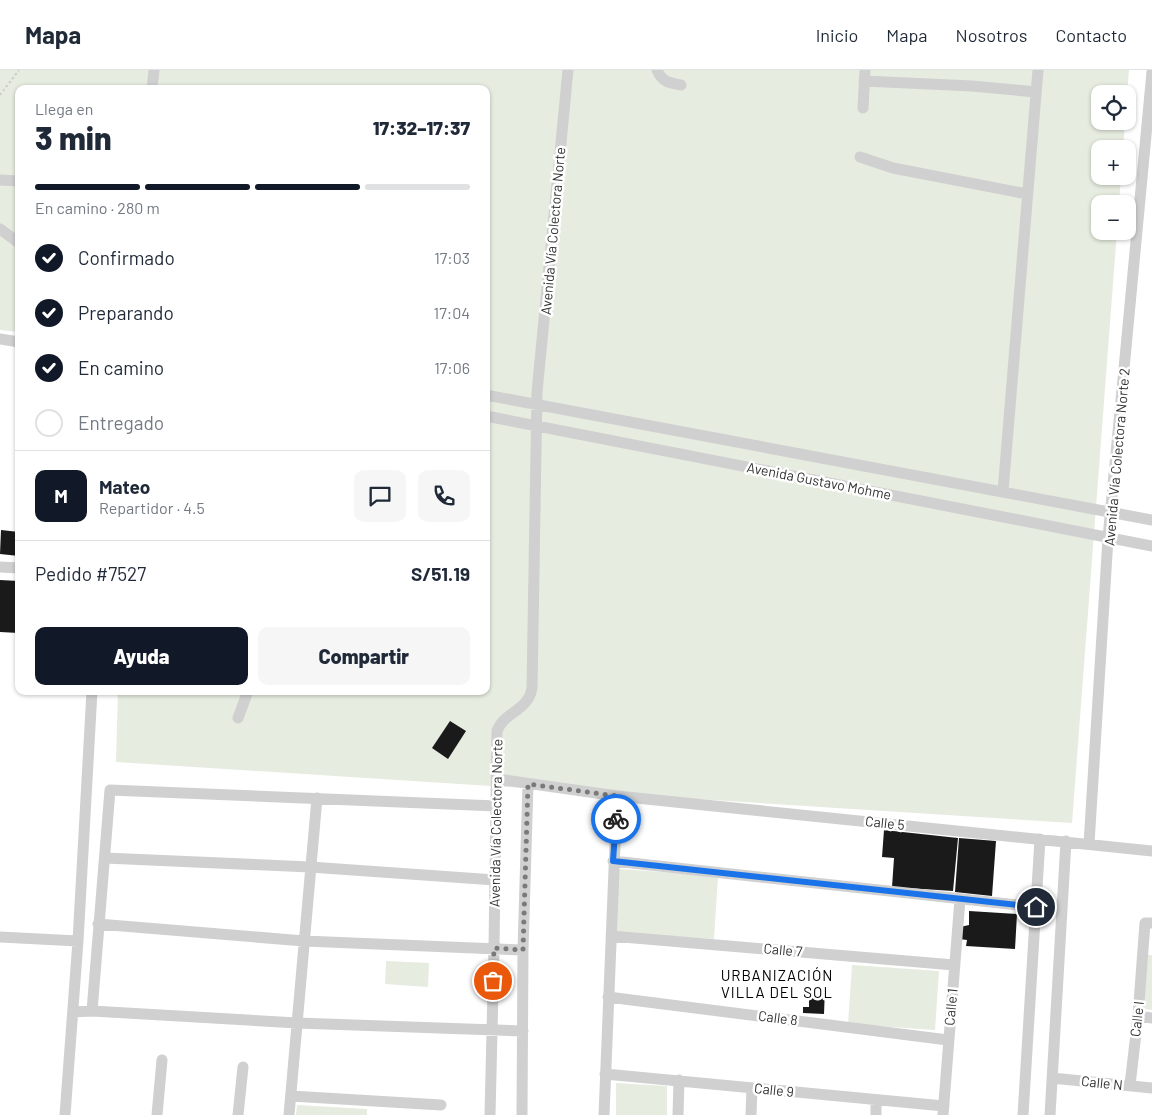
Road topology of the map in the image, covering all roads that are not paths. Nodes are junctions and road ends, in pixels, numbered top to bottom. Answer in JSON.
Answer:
{"nodes":[{"id":1,"x":154,"y":70,"type":"edge"},
{"id":2,"x":568,"y":70,"type":"edge"},
{"id":3,"x":657,"y":70,"type":"edge"},
{"id":4,"x":1038,"y":70,"type":"edge"},
{"id":5,"x":1152,"y":72,"type":"edge"},
{"id":6,"x":864,"y":76,"type":"edge"},
{"id":7,"x":152,"y":85,"type":"edge"},
{"id":8,"x":681,"y":85,"type":"dead end"},
{"id":9,"x":1036,"y":92,"type":"junction"},
{"id":10,"x":863,"y":108,"type":"dead end"},
{"id":11,"x":860,"y":157,"type":"dead end"},
{"id":12,"x":0,"y":180,"type":"edge"},
{"id":13,"x":15,"y":181,"type":"edge"},
{"id":14,"x":1147,"y":184,"type":"edge"},
{"id":15,"x":1027,"y":194,"type":"junction"},
{"id":16,"x":0,"y":229,"type":"edge"},
{"id":17,"x":15,"y":240,"type":"edge"},
{"id":18,"x":15,"y":337,"type":"edge"},
{"id":19,"x":0,"y":339,"type":"edge"},
{"id":20,"x":15,"y":341,"type":"edge"},
{"id":21,"x":490,"y":396,"type":"edge"},
{"id":22,"x":537,"y":404,"type":"junction"},
{"id":23,"x":490,"y":417,"type":"edge"},
{"id":24,"x":536,"y":426,"type":"junction"},
{"id":25,"x":1003,"y":491,"type":"junction"},
{"id":26,"x":1111,"y":511,"type":"junction"},
{"id":27,"x":1152,"y":520,"type":"edge"},
{"id":28,"x":1108,"y":538,"type":"junction"},
{"id":29,"x":1152,"y":546,"type":"edge"},
{"id":30,"x":0,"y":567,"type":"edge"},
{"id":31,"x":15,"y":568,"type":"edge"},
{"id":32,"x":92,"y":695,"type":"edge"},
{"id":33,"x":247,"y":695,"type":"edge"},
{"id":34,"x":238,"y":718,"type":"dead end"},
{"id":35,"x":497,"y":779,"type":"junction"},
{"id":36,"x":528,"y":784,"type":"junction"},
{"id":37,"x":617,"y":796,"type":"junction"},
{"id":38,"x":317,"y":798,"type":"junction"},
{"id":39,"x":496,"y":806,"type":"junction"},
{"id":40,"x":1040,"y":839,"type":"junction"},
{"id":41,"x":1066,"y":841,"type":"junction"},
{"id":42,"x":1089,"y":844,"type":"junction"},
{"id":43,"x":1152,"y":851,"type":"edge"},
{"id":44,"x":105,"y":858,"type":"junction"},
{"id":45,"x":613,"y":861,"type":"junction"},
{"id":46,"x":310,"y":867,"type":"junction"},
{"id":47,"x":495,"y":880,"type":"junction"},
{"id":48,"x":960,"y":899,"type":"junction"},
{"id":49,"x":1036,"y":907,"type":"junction"},
{"id":50,"x":1148,"y":923,"type":"edge"},
{"id":51,"x":98,"y":924,"type":"junction"},
{"id":52,"x":611,"y":936,"type":"junction"},
{"id":53,"x":0,"y":937,"type":"edge"},
{"id":54,"x":78,"y":941,"type":"junction"},
{"id":55,"x":304,"y":941,"type":"junction"},
{"id":56,"x":494,"y":948,"type":"junction"},
{"id":57,"x":523,"y":950,"type":"junction"},
{"id":58,"x":954,"y":965,"type":"junction"},
{"id":59,"x":608,"y":997,"type":"junction"},
{"id":60,"x":92,"y":1011,"type":"junction"},
{"id":61,"x":73,"y":1012,"type":"junction"},
{"id":62,"x":1138,"y":1016,"type":"junction"},
{"id":63,"x":1152,"y":1018,"type":"edge"},
{"id":64,"x":297,"y":1023,"type":"junction"},
{"id":65,"x":492,"y":1029,"type":"junction"},
{"id":66,"x":522,"y":1031,"type":"junction"},
{"id":67,"x":948,"y":1040,"type":"junction"},
{"id":68,"x":162,"y":1060,"type":"dead end"},
{"id":69,"x":243,"y":1067,"type":"dead end"},
{"id":70,"x":605,"y":1074,"type":"junction"},
{"id":71,"x":1052,"y":1078,"type":"junction"},
{"id":72,"x":678,"y":1080,"type":"junction"},
{"id":73,"x":1130,"y":1085,"type":"junction"},
{"id":74,"x":752,"y":1088,"type":"junction"},
{"id":75,"x":1152,"y":1088,"type":"edge"},
{"id":76,"x":290,"y":1096,"type":"junction"},
{"id":77,"x":876,"y":1100,"type":"junction"},
{"id":78,"x":442,"y":1105,"type":"dead end"},
{"id":79,"x":943,"y":1110,"type":"edge"},
{"id":80,"x":65,"y":1115,"type":"edge"},
{"id":81,"x":157,"y":1115,"type":"edge"},
{"id":82,"x":238,"y":1115,"type":"edge"},
{"id":83,"x":289,"y":1115,"type":"edge"},
{"id":84,"x":490,"y":1115,"type":"edge"},
{"id":85,"x":522,"y":1115,"type":"edge"},
{"id":86,"x":604,"y":1115,"type":"edge"},
{"id":87,"x":678,"y":1115,"type":"edge"},
{"id":88,"x":751,"y":1115,"type":"edge"},
{"id":89,"x":876,"y":1115,"type":"edge"},
{"id":90,"x":1023,"y":1115,"type":"edge"},
{"id":91,"x":1050,"y":1115,"type":"edge"}],
"edges":[{"from":1,"to":7,"type":"street"},
{"from":2,"to":22,"type":"street","name":"Avenida Vía Colectora Norte"},
{"from":3,"to":8,"type":"street"},
{"from":4,"to":9,"type":"street"},
{"from":5,"to":14,"type":"street","name":"Avenida Vía Colectora Norte 2"},
{"from":6,"to":9,"type":"street"},
{"from":6,"to":10,"type":"street"},
{"from":9,"to":15,"type":"street"},
{"from":11,"to":15,"type":"street"},
{"from":12,"to":13,"type":"street"},
{"from":14,"to":26,"type":"street","name":"Avenida Vía Colectora Norte 2"},
{"from":15,"to":25,"type":"street"},
{"from":16,"to":17,"type":"street"},
{"from":18,"to":19,"type":"street"},
{"from":19,"to":20,"type":"street"},
{"from":21,"to":22,"type":"street","name":"Avenida Gustavo Mohme"},
{"from":22,"to":24,"type":"street","name":"Avenida Vía Colectora Norte"},
{"from":22,"to":25,"type":"street","name":"Avenida Gustavo Mohme"},
{"from":23,"to":24,"type":"street","name":"Avenida Gustavo Mohme"},
{"from":24,"to":28,"type":"street","name":"Avenida Gustavo Mohme"},
{"from":24,"to":35,"type":"street","name":"Avenida Vía Colectora Norte"},
{"from":25,"to":26,"type":"street","name":"Avenida Gustavo Mohme"},
{"from":26,"to":27,"type":"street","name":"Avenida Gustavo Mohme"},
{"from":26,"to":28,"type":"street","name":"Avenida Vía Colectora Norte 2"},
{"from":28,"to":29,"type":"street","name":"Avenida Gustavo Mohme"},
{"from":28,"to":42,"type":"street","name":"Avenida Vía Colectora Norte 2"},
{"from":30,"to":31,"type":"street"},
{"from":32,"to":54,"type":"street"},
{"from":33,"to":34,"type":"street"},
{"from":35,"to":36,"type":"street","name":"Calle 5"},
{"from":35,"to":39,"type":"street","name":"Avenida Vía Colectora Norte"},
{"from":36,"to":37,"type":"street","name":"Calle 5"},
{"from":36,"to":57,"type":"street"},
{"from":37,"to":40,"type":"street","name":"Calle 5"},
{"from":37,"to":45,"type":"street"},
{"from":38,"to":39,"type":"street"},
{"from":38,"to":44,"type":"street"},
{"from":38,"to":46,"type":"street"},
{"from":39,"to":47,"type":"street","name":"Avenida Vía Colectora Norte"},
{"from":40,"to":41,"type":"street","name":"Calle 5"},
{"from":40,"to":49,"type":"street"},
{"from":41,"to":42,"type":"street","name":"Calle 5"},
{"from":41,"to":71,"type":"street"},
{"from":42,"to":43,"type":"street","name":"Calle 5"},
{"from":44,"to":46,"type":"street"},
{"from":44,"to":51,"type":"street"},
{"from":45,"to":48,"type":"street"},
{"from":45,"to":52,"type":"street"},
{"from":46,"to":47,"type":"street"},
{"from":46,"to":55,"type":"street"},
{"from":47,"to":56,"type":"street","name":"Avenida Vía Colectora Norte"},
{"from":48,"to":49,"type":"street"},
{"from":48,"to":58,"type":"street","name":"Calle 1"},
{"from":49,"to":90,"type":"street"},
{"from":50,"to":62,"type":"street","name":"Calle I"},
{"from":51,"to":55,"type":"street"},
{"from":51,"to":60,"type":"street"},
{"from":52,"to":58,"type":"street","name":"Calle 7"},
{"from":52,"to":59,"type":"street"},
{"from":53,"to":54,"type":"street"},
{"from":54,"to":61,"type":"street"},
{"from":55,"to":56,"type":"street"},
{"from":55,"to":64,"type":"street"},
{"from":56,"to":57,"type":"street"},
{"from":56,"to":65,"type":"street","name":"Avenida Vía Colectora Norte"},
{"from":57,"to":66,"type":"street"},
{"from":58,"to":67,"type":"street","name":"Calle 1"},
{"from":59,"to":67,"type":"street","name":"Calle 8"},
{"from":59,"to":70,"type":"street"},
{"from":60,"to":61,"type":"street"},
{"from":60,"to":64,"type":"street"},
{"from":61,"to":80,"type":"street"},
{"from":62,"to":63,"type":"street"},
{"from":62,"to":73,"type":"street","name":"Calle I"},
{"from":64,"to":65,"type":"street"},
{"from":64,"to":76,"type":"street"},
{"from":65,"to":66,"type":"street"},
{"from":65,"to":84,"type":"street","name":"Avenida Vía Colectora Norte"},
{"from":66,"to":85,"type":"street"},
{"from":67,"to":79,"type":"street","name":"Calle 1"},
{"from":68,"to":81,"type":"street"},
{"from":69,"to":82,"type":"street"},
{"from":70,"to":72,"type":"street","name":"Calle 9"},
{"from":70,"to":86,"type":"street"},
{"from":71,"to":73,"type":"street","name":"Calle N"},
{"from":71,"to":91,"type":"street"},
{"from":72,"to":74,"type":"street","name":"Calle 9"},
{"from":72,"to":87,"type":"street"},
{"from":73,"to":75,"type":"street","name":"Calle N"},
{"from":74,"to":77,"type":"street","name":"Calle 9"},
{"from":74,"to":88,"type":"street"},
{"from":76,"to":78,"type":"street"},
{"from":76,"to":83,"type":"street"},
{"from":77,"to":79,"type":"street","name":"Calle 9"},
{"from":77,"to":89,"type":"street"}]}
